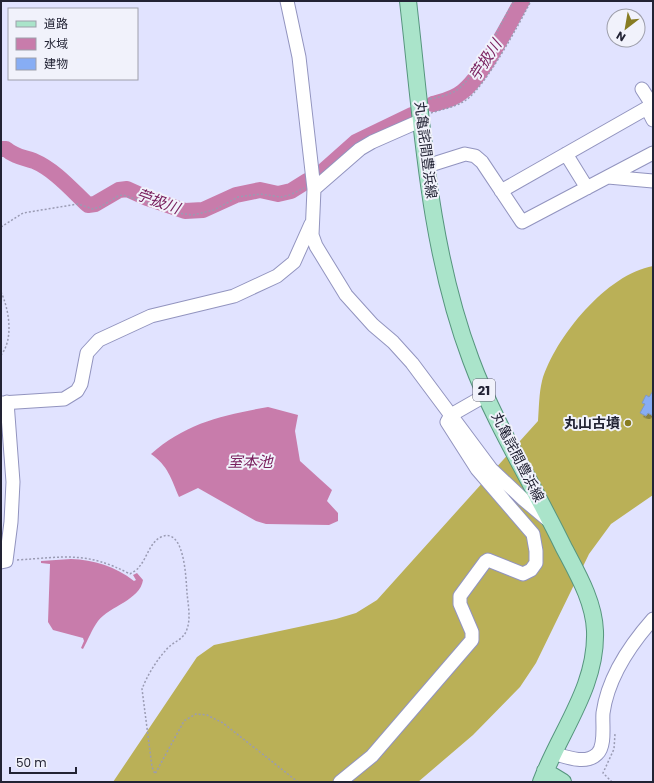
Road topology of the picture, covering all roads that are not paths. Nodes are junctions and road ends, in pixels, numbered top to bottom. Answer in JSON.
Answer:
{"nodes":[{"id":1,"x":287,"y":1,"type":"edge"},
{"id":2,"x":408,"y":1,"type":"edge"},
{"id":3,"x":642,"y":89,"type":"dead end"},
{"id":4,"x":650,"y":114,"type":"edge"},
{"id":5,"x":426,"y":117,"type":"junction"},
{"id":6,"x":653,"y":153,"type":"edge"},
{"id":7,"x":566,"y":154,"type":"junction"},
{"id":8,"x":427,"y":166,"type":"junction"},
{"id":9,"x":608,"y":177,"type":"junction"},
{"id":10,"x":653,"y":181,"type":"edge"},
{"id":11,"x":313,"y":186,"type":"junction"},
{"id":12,"x":587,"y":188,"type":"junction"},
{"id":13,"x":501,"y":191,"type":"junction"},
{"id":14,"x":313,"y":218,"type":"junction"},
{"id":15,"x":486,"y":395,"type":"junction"},
{"id":16,"x":4,"y":402,"type":"edge"},
{"id":17,"x":451,"y":415,"type":"junction"},
{"id":18,"x":552,"y":522,"type":"junction"},
{"id":19,"x":4,"y":561,"type":"edge"},
{"id":20,"x":653,"y":619,"type":"edge"},
{"id":21,"x":553,"y":753,"type":"junction"},
{"id":22,"x":543,"y":776,"type":"edge"},
{"id":23,"x":340,"y":782,"type":"edge"},
{"id":24,"x":563,"y":782,"type":"edge"}],
"edges":[{"from":1,"to":11,"type":"street"},
{"from":2,"to":5,"type":"main road","name":"丸亀詫間豊浜線","number":"21"},
{"from":3,"to":4,"type":"street"},
{"from":4,"to":7,"type":"street"},
{"from":5,"to":8,"type":"main road","name":"丸亀詫間豊浜線","number":"21"},
{"from":5,"to":11,"type":"street"},
{"from":6,"to":9,"type":"street"},
{"from":7,"to":12,"type":"street"},
{"from":7,"to":13,"type":"street"},
{"from":8,"to":13,"type":"street"},
{"from":8,"to":15,"type":"main road","name":"丸亀詫間豊浜線","number":"21"},
{"from":9,"to":10,"type":"street"},
{"from":9,"to":12,"type":"street"},
{"from":11,"to":14,"type":"street"},
{"from":12,"to":13,"type":"street"},
{"from":14,"to":16,"type":"street"},
{"from":14,"to":17,"type":"street"},
{"from":15,"to":17,"type":"street"},
{"from":15,"to":18,"type":"main road","name":"丸亀詫間豊浜線","number":"21"},
{"from":16,"to":19,"type":"street"},
{"from":17,"to":18,"type":"street"},
{"from":17,"to":23,"type":"street"},
{"from":18,"to":21,"type":"main road","name":"丸亀詫間豊浜線","number":"21"},
{"from":20,"to":21,"type":"street"},
{"from":21,"to":22,"type":"main road","name":"丸亀詫間豊浜線","number":"21"},
{"from":22,"to":24,"type":"main road"}]}
